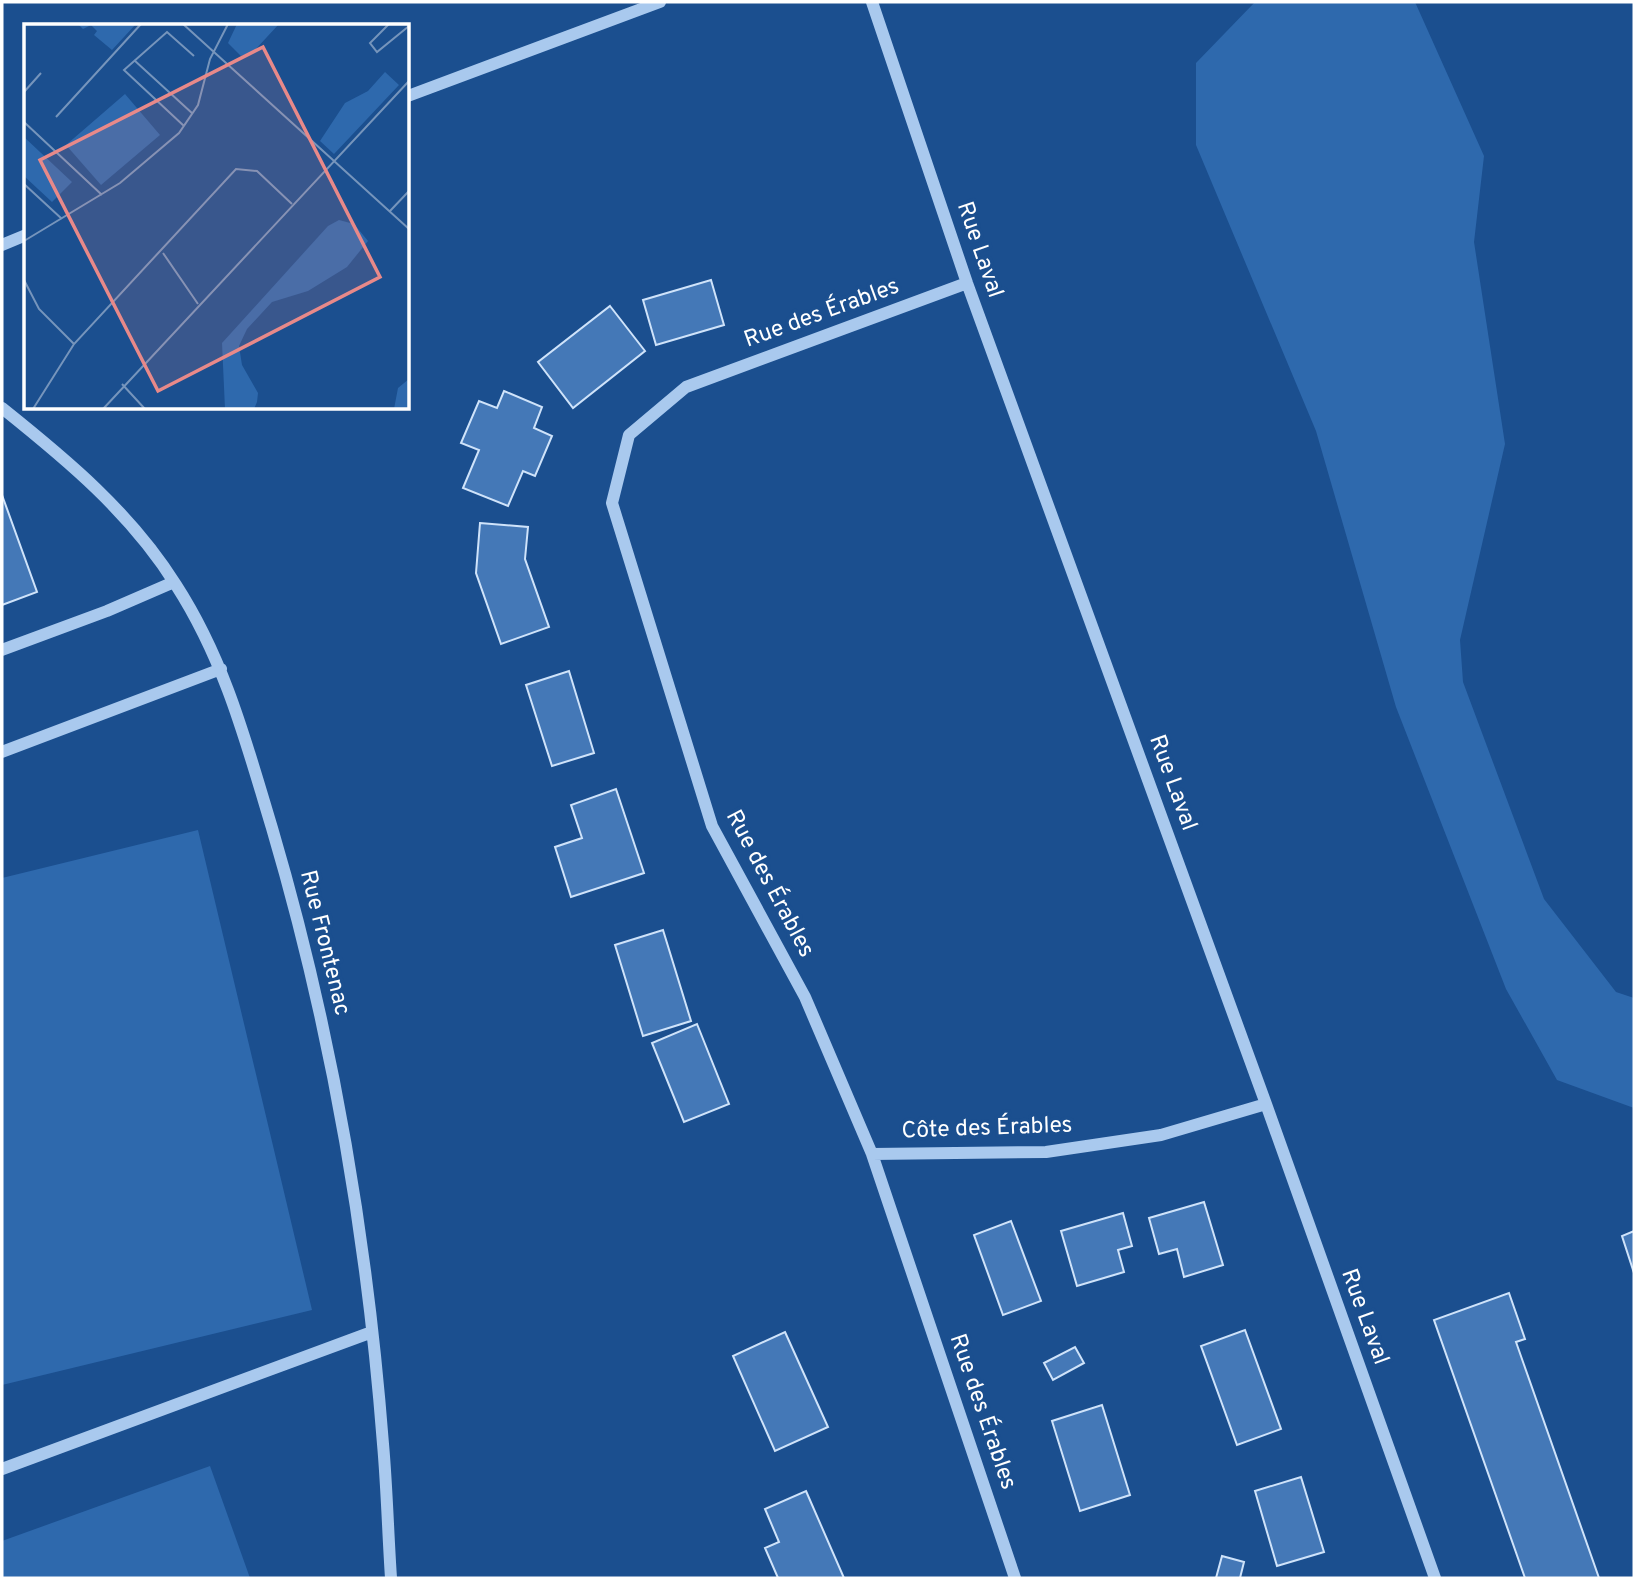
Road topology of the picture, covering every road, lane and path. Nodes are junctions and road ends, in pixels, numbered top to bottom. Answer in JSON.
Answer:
{"nodes":[{"id":1,"x":660,"y":2,"type":"edge"},
{"id":2,"x":872,"y":2,"type":"edge"},
{"id":3,"x":410,"y":95,"type":"edge"},
{"id":4,"x":24,"y":236,"type":"edge"},
{"id":5,"x":2,"y":245,"type":"edge"},
{"id":6,"x":967,"y":283,"type":"junction"},
{"id":7,"x":2,"y":408,"type":"edge"},
{"id":8,"x":174,"y":582,"type":"junction"},
{"id":9,"x":2,"y":650,"type":"edge"},
{"id":10,"x":221,"y":669,"type":"junction"},
{"id":11,"x":2,"y":752,"type":"edge"},
{"id":12,"x":1266,"y":1104,"type":"junction"},
{"id":13,"x":872,"y":1154,"type":"junction"},
{"id":14,"x":372,"y":1332,"type":"junction"},
{"id":15,"x":2,"y":1469,"type":"edge"},
{"id":16,"x":391,"y":1578,"type":"edge"},
{"id":17,"x":1015,"y":1578,"type":"edge"},
{"id":18,"x":1435,"y":1578,"type":"edge"}],
"edges":[{"from":1,"to":3,"type":"street"},
{"from":2,"to":6,"type":"street","name":"Rue Laval"},
{"from":4,"to":5,"type":"street"},
{"from":6,"to":12,"type":"street","name":"Rue Laval"},
{"from":6,"to":13,"type":"street","name":"Rue des Érables"},
{"from":7,"to":8,"type":"street","name":"Rue Frontenac"},
{"from":8,"to":9,"type":"street"},
{"from":8,"to":10,"type":"street","name":"Rue Frontenac"},
{"from":10,"to":11,"type":"street"},
{"from":10,"to":14,"type":"street","name":"Rue Frontenac"},
{"from":12,"to":13,"type":"street","name":"Côte des Érables"},
{"from":12,"to":18,"type":"street","name":"Rue Laval"},
{"from":13,"to":17,"type":"street","name":"Rue des Érables"},
{"from":14,"to":15,"type":"street"},
{"from":14,"to":16,"type":"street","name":"Rue Frontenac"}]}
